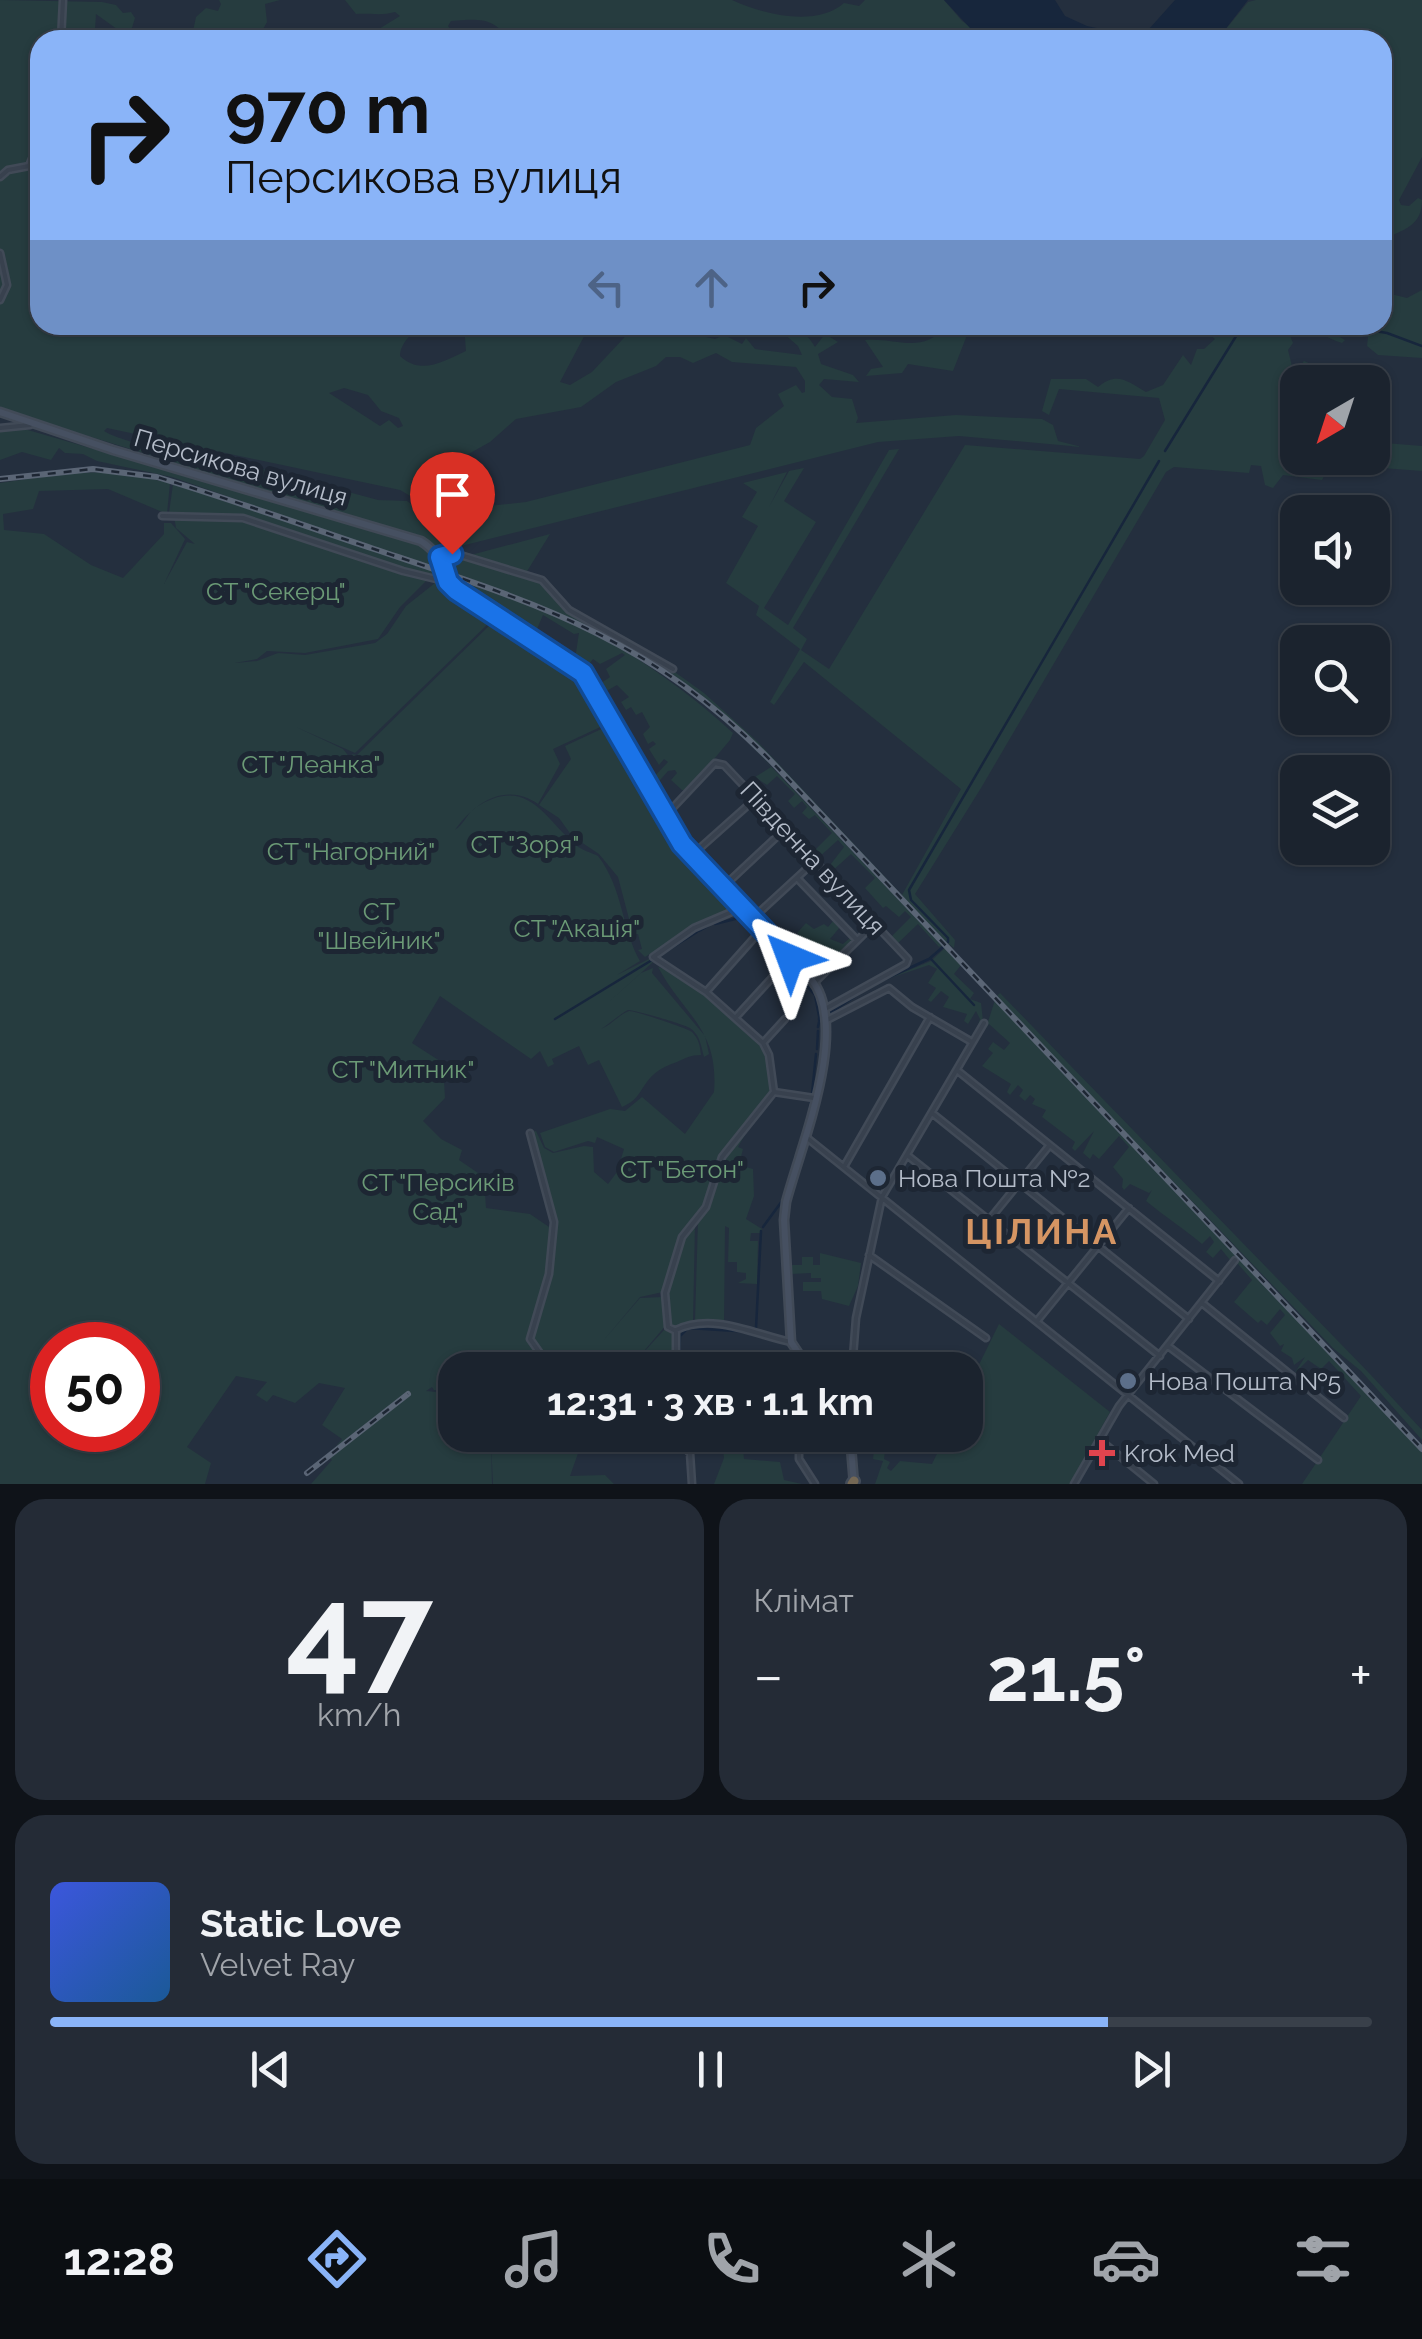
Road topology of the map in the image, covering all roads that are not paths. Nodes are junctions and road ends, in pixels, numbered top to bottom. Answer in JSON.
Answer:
{"nodes":[{"id":1,"x":63,"y":0,"type":"edge"},
{"id":2,"x":62,"y":30,"type":"edge"},
{"id":3,"x":30,"y":164,"type":"edge"},
{"id":4,"x":0,"y":176,"type":"edge"},
{"id":5,"x":0,"y":253,"type":"edge"},
{"id":6,"x":0,"y":300,"type":"edge"},
{"id":7,"x":0,"y":412,"type":"edge"},
{"id":8,"x":32,"y":424,"type":"junction"},
{"id":9,"x":0,"y":428,"type":"edge"},
{"id":10,"x":162,"y":516,"type":"dead end"},
{"id":11,"x":440,"y":557,"type":"junction"},
{"id":12,"x":448,"y":582,"type":"junction"},
{"id":13,"x":673,"y":669,"type":"dead end"},
{"id":14,"x":756,"y":798,"type":"junction"},
{"id":15,"x":665,"y":816,"type":"junction"},
{"id":16,"x":785,"y":830,"type":"junction"},
{"id":17,"x":691,"y":856,"type":"junction"},
{"id":18,"x":815,"y":861,"type":"junction"},
{"id":19,"x":797,"y":878,"type":"junction"},
{"id":20,"x":722,"y":888,"type":"junction"},
{"id":21,"x":741,"y":908,"type":"junction"},
{"id":22,"x":752,"y":919,"type":"junction"},
{"id":23,"x":874,"y":924,"type":"junction"},
{"id":24,"x":762,"y":929,"type":"junction"},
{"id":25,"x":857,"y":940,"type":"junction"},
{"id":26,"x":790,"y":958,"type":"junction"},
{"id":27,"x":816,"y":983,"type":"junction"},
{"id":28,"x":706,"y":992,"type":"junction"},
{"id":29,"x":825,"y":1009,"type":"junction"},
{"id":30,"x":736,"y":1017,"type":"junction"},
{"id":31,"x":930,"y":1017,"type":"junction"},
{"id":32,"x":785,"y":1019,"type":"dead end"},
{"id":33,"x":825,"y":1021,"type":"junction"},
{"id":34,"x":984,"y":1023,"type":"dead end"},
{"id":35,"x":972,"y":1042,"type":"junction"},
{"id":36,"x":763,"y":1043,"type":"junction"},
{"id":37,"x":956,"y":1070,"type":"junction"},
{"id":38,"x":774,"y":1092,"type":"junction"},
{"id":39,"x":816,"y":1098,"type":"junction"},
{"id":40,"x":932,"y":1113,"type":"junction"},
{"id":41,"x":530,"y":1133,"type":"dead end"},
{"id":42,"x":806,"y":1136,"type":"junction"},
{"id":43,"x":1050,"y":1145,"type":"junction"},
{"id":44,"x":906,"y":1155,"type":"junction"},
{"id":45,"x":844,"y":1167,"type":"junction"},
{"id":46,"x":1019,"y":1183,"type":"junction"},
{"id":47,"x":882,"y":1197,"type":"junction"},
{"id":48,"x":1129,"y":1208,"type":"junction"},
{"id":49,"x":989,"y":1220,"type":"junction"},
{"id":50,"x":1098,"y":1246,"type":"junction"},
{"id":51,"x":869,"y":1254,"type":"junction"},
{"id":52,"x":1235,"y":1260,"type":"dead end"},
{"id":53,"x":1219,"y":1281,"type":"junction"},
{"id":54,"x":1068,"y":1283,"type":"junction"},
{"id":55,"x":1202,"y":1303,"type":"junction"},
{"id":56,"x":1189,"y":1319,"type":"junction"},
{"id":57,"x":1037,"y":1321,"type":"junction"},
{"id":58,"x":676,"y":1331,"type":"junction"},
{"id":59,"x":986,"y":1338,"type":"dead end"},
{"id":60,"x":791,"y":1342,"type":"junction"},
{"id":61,"x":1168,"y":1346,"type":"junction"},
{"id":62,"x":539,"y":1352,"type":"edge"},
{"id":63,"x":676,"y":1352,"type":"edge"},
{"id":64,"x":799,"y":1352,"type":"edge"},
{"id":65,"x":853,"y":1352,"type":"edge"},
{"id":66,"x":1160,"y":1356,"type":"junction"},
{"id":67,"x":1128,"y":1394,"type":"junction"},
{"id":68,"x":1344,"y":1418,"type":"dead end"},
{"id":69,"x":1100,"y":1440,"type":"junction"},
{"id":70,"x":689,"y":1452,"type":"edge"},
{"id":71,"x":798,"y":1452,"type":"edge"},
{"id":72,"x":851,"y":1452,"type":"edge"},
{"id":73,"x":1318,"y":1460,"type":"dead end"},
{"id":74,"x":854,"y":1483,"type":"edge"},
{"id":75,"x":692,"y":1484,"type":"edge"},
{"id":76,"x":814,"y":1484,"type":"edge"},
{"id":77,"x":1074,"y":1484,"type":"edge"},
{"id":78,"x":1154,"y":1484,"type":"edge"},
{"id":79,"x":1239,"y":1484,"type":"edge"}],
"edges":[{"from":1,"to":2,"type":"street"},
{"from":3,"to":4,"type":"street"},
{"from":5,"to":6,"type":"street"},
{"from":7,"to":8,"type":"main road"},
{"from":8,"to":9,"type":"street","name":"Персикова вулиця"},
{"from":8,"to":11,"type":"main road","name":"Персикова вулиця"},
{"from":10,"to":12,"type":"street","name":"Персикова вулиця"},
{"from":11,"to":12,"type":"main road"},
{"from":11,"to":13,"type":"street"},
{"from":12,"to":15,"type":"main road","name":"Персикова вулиця"},
{"from":14,"to":15,"type":"street","name":"Південна вулиця"},
{"from":14,"to":16,"type":"street","name":"Південна вулиця"},
{"from":14,"to":17,"type":"street"},
{"from":15,"to":17,"type":"main road","name":"Персикова вулиця"},
{"from":16,"to":18,"type":"street","name":"Південна вулиця"},
{"from":16,"to":20,"type":"street"},
{"from":17,"to":20,"type":"main road","name":"Персикова вулиця"},
{"from":18,"to":19,"type":"street"},
{"from":18,"to":23,"type":"street","name":"Південна вулиця"},
{"from":19,"to":22,"type":"street"},
{"from":19,"to":25,"type":"street"},
{"from":20,"to":21,"type":"main road","name":"Персикова вулиця"},
{"from":21,"to":22,"type":"main road","name":"Персикова вулиця"},
{"from":21,"to":28,"type":"street"},
{"from":22,"to":24,"type":"main road","name":"Персикова вулиця"},
{"from":23,"to":25,"type":"street"},
{"from":23,"to":29,"type":"street","name":"Південна вулиця"},
{"from":24,"to":26,"type":"main road","name":"Персикова вулиця"},
{"from":24,"to":28,"type":"street"},
{"from":25,"to":27,"type":"street"},
{"from":26,"to":27,"type":"main road","name":"Персикова вулиця"},
{"from":26,"to":30,"type":"street"},
{"from":27,"to":29,"type":"main road","name":"Персикова вулиця"},
{"from":28,"to":30,"type":"street"},
{"from":29,"to":33,"type":"main road","name":"Персикова вулиця"},
{"from":30,"to":36,"type":"street"},
{"from":31,"to":33,"type":"street"},
{"from":31,"to":35,"type":"street"},
{"from":31,"to":45,"type":"street"},
{"from":32,"to":36,"type":"street"},
{"from":33,"to":39,"type":"main road","name":"Персикова вулиця"},
{"from":34,"to":35,"type":"street"},
{"from":35,"to":37,"type":"street"},
{"from":36,"to":38,"type":"street"},
{"from":37,"to":40,"type":"street"},
{"from":37,"to":43,"type":"street"},
{"from":38,"to":39,"type":"street"},
{"from":38,"to":58,"type":"street"},
{"from":39,"to":42,"type":"main road","name":"Персикова вулиця"},
{"from":40,"to":44,"type":"street"},
{"from":40,"to":46,"type":"street"},
{"from":41,"to":62,"type":"street"},
{"from":42,"to":45,"type":"street"},
{"from":42,"to":60,"type":"main road","name":"Персикова вулиця"},
{"from":43,"to":46,"type":"street"},
{"from":43,"to":48,"type":"street"},
{"from":44,"to":47,"type":"street"},
{"from":44,"to":49,"type":"street"},
{"from":45,"to":47,"type":"street"},
{"from":46,"to":49,"type":"street"},
{"from":46,"to":50,"type":"street"},
{"from":47,"to":51,"type":"street"},
{"from":47,"to":57,"type":"street"},
{"from":48,"to":50,"type":"street"},
{"from":48,"to":53,"type":"street"},
{"from":49,"to":54,"type":"street"},
{"from":50,"to":54,"type":"street"},
{"from":50,"to":56,"type":"street"},
{"from":51,"to":59,"type":"street"},
{"from":51,"to":65,"type":"street"},
{"from":52,"to":53,"type":"street"},
{"from":53,"to":55,"type":"street"},
{"from":54,"to":57,"type":"street"},
{"from":54,"to":66,"type":"street"},
{"from":55,"to":56,"type":"street"},
{"from":55,"to":68,"type":"street"},
{"from":56,"to":61,"type":"street"},
{"from":57,"to":67,"type":"street"},
{"from":58,"to":60,"type":"street"},
{"from":58,"to":63,"type":"street"},
{"from":60,"to":64,"type":"main road"},
{"from":61,"to":66,"type":"street"},
{"from":61,"to":73,"type":"street"},
{"from":66,"to":67,"type":"street"},
{"from":67,"to":69,"type":"street"},
{"from":67,"to":79,"type":"street"},
{"from":69,"to":77,"type":"street"},
{"from":69,"to":78,"type":"street"},
{"from":70,"to":75,"type":"street"},
{"from":71,"to":76,"type":"street"},
{"from":72,"to":74,"type":"main road"}]}
